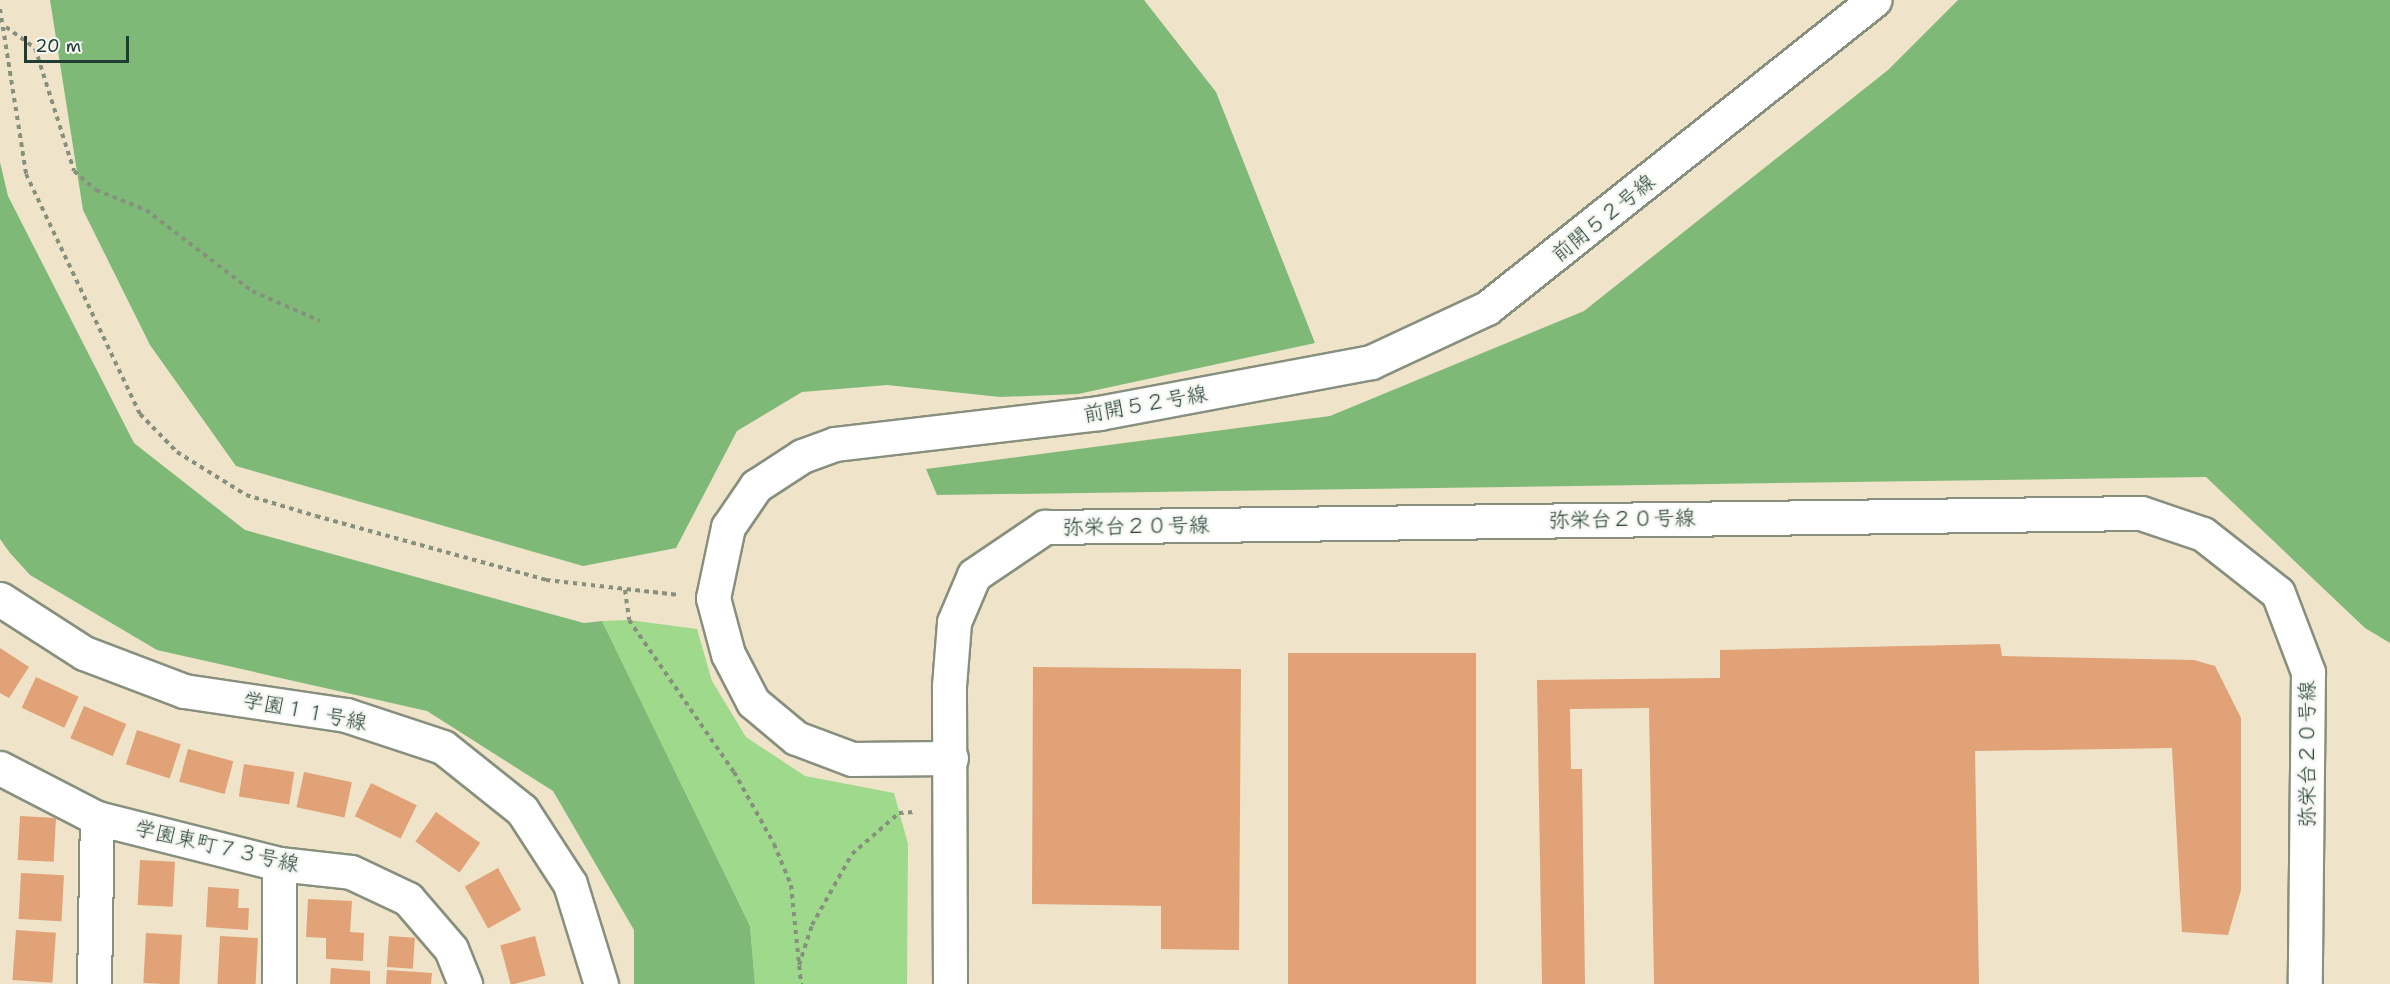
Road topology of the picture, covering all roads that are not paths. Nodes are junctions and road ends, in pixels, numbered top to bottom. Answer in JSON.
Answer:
{"nodes":[{"id":1,"x":1874,"y":0,"type":"edge"},
{"id":2,"x":0,"y":599,"type":"edge"},
{"id":3,"x":951,"y":758,"type":"junction"},
{"id":4,"x":0,"y":768,"type":"edge"},
{"id":5,"x":97,"y":818,"type":"junction"},
{"id":6,"x":279,"y":864,"type":"junction"},
{"id":7,"x":94,"y":984,"type":"edge"},
{"id":8,"x":279,"y":984,"type":"edge"},
{"id":9,"x":465,"y":984,"type":"edge"},
{"id":10,"x":602,"y":984,"type":"edge"},
{"id":11,"x":950,"y":984,"type":"edge"},
{"id":12,"x":2305,"y":984,"type":"edge"}],
"edges":[{"from":1,"to":3,"type":"street","name":"前開５２号線"},
{"from":2,"to":10,"type":"street","name":"学園１１号線"},
{"from":3,"to":11,"type":"street","name":"弥栄台２０号線"},
{"from":3,"to":12,"type":"street","name":"弥栄台２０号線"},
{"from":4,"to":5,"type":"street","name":"学園東町７３号線"},
{"from":5,"to":6,"type":"street","name":"学園東町７３号線"},
{"from":5,"to":7,"type":"street"},
{"from":6,"to":8,"type":"street"},
{"from":6,"to":9,"type":"street","name":"学園東町７３号線"}]}
